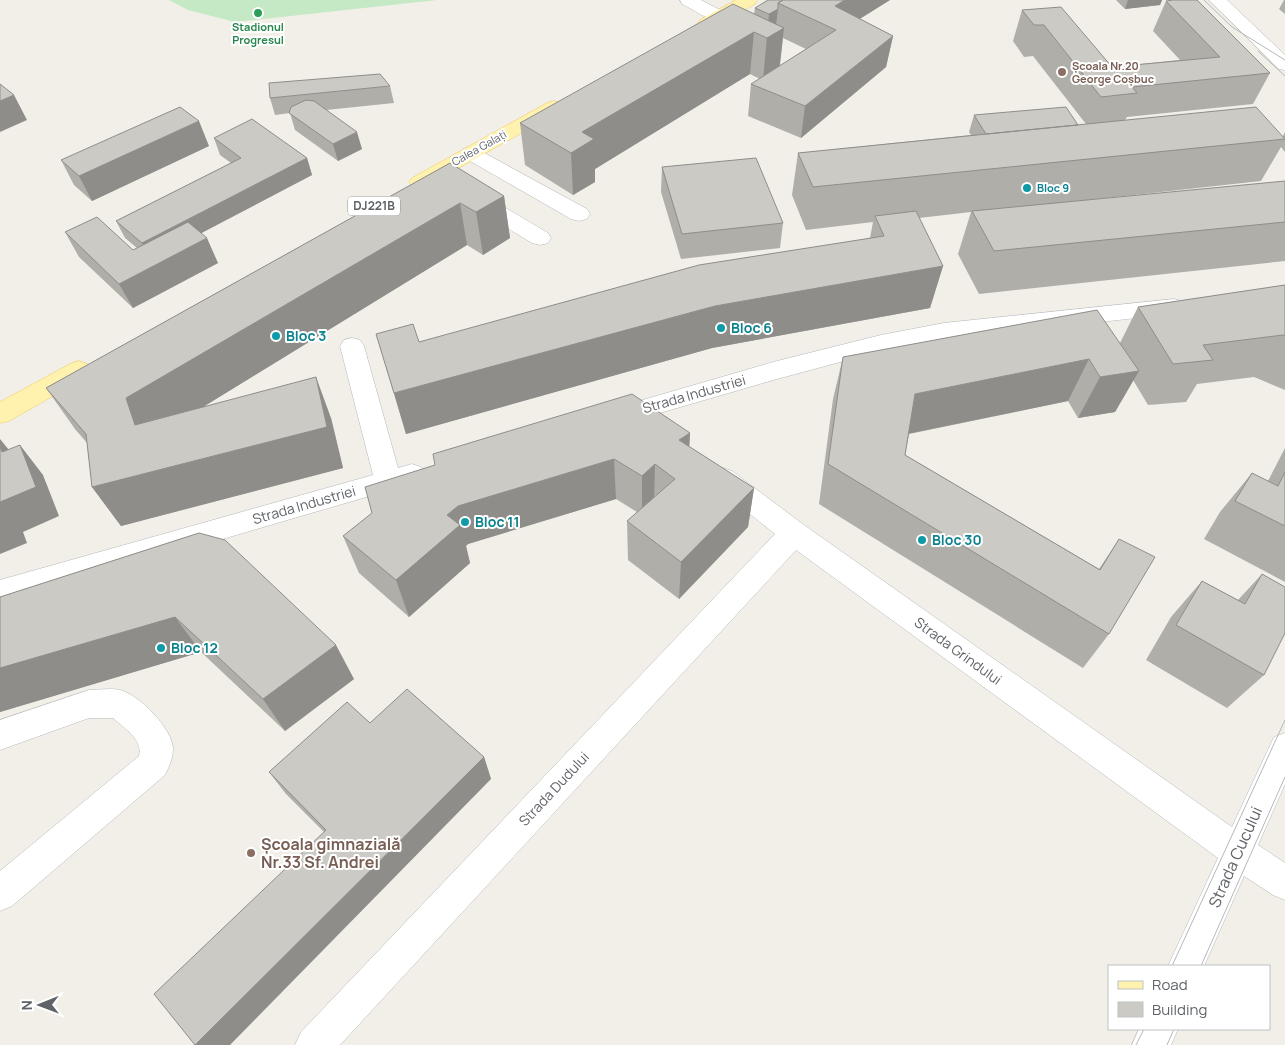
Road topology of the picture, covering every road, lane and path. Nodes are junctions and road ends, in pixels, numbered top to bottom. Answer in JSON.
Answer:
{"nodes":[{"id":1,"x":688,"y":0,"type":"edge"},
{"id":2,"x":749,"y":0,"type":"edge"},
{"id":3,"x":1217,"y":0,"type":"edge"},
{"id":4,"x":720,"y":16,"type":"junction"},
{"id":5,"x":685,"y":35,"type":"edge"},
{"id":6,"x":1285,"y":64,"type":"edge"},
{"id":7,"x":574,"y":96,"type":"edge"},
{"id":8,"x":470,"y":153,"type":"junction"},
{"id":9,"x":446,"y":182,"type":"junction"},
{"id":10,"x":398,"y":193,"type":"edge"},
{"id":11,"x":579,"y":214,"type":"dead end"},
{"id":12,"x":540,"y":238,"type":"dead end"},
{"id":13,"x":1197,"y":304,"type":"edge"},
{"id":14,"x":352,"y":346,"type":"dead end"},
{"id":15,"x":93,"y":363,"type":"edge"},
{"id":16,"x":637,"y":411,"type":"junction"},
{"id":17,"x":0,"y":414,"type":"edge"},
{"id":18,"x":589,"y":424,"type":"edge"},
{"id":19,"x":661,"y":429,"type":"edge"},
{"id":20,"x":700,"y":460,"type":"edge"},
{"id":21,"x":436,"y":467,"type":"edge"},
{"id":22,"x":388,"y":480,"type":"junction"},
{"id":23,"x":794,"y":533,"type":"junction"},
{"id":24,"x":0,"y":592,"type":"edge"},
{"id":25,"x":0,"y":735,"type":"edge"},
{"id":26,"x":1285,"y":748,"type":"edge"},
{"id":27,"x":1237,"y":850,"type":"junction"},
{"id":28,"x":1285,"y":883,"type":"edge"},
{"id":29,"x":0,"y":894,"type":"edge"},
{"id":30,"x":1186,"y":965,"type":"edge"},
{"id":31,"x":1158,"y":1030,"type":"edge"},
{"id":32,"x":314,"y":1045,"type":"edge"},
{"id":33,"x":1151,"y":1045,"type":"edge"}],
"edges":[{"from":1,"to":4,"type":"street"},
{"from":2,"to":4,"type":"main road"},
{"from":3,"to":6,"type":"street"},
{"from":4,"to":5,"type":"main road"},
{"from":7,"to":8,"type":"main road","name":"Calea Galați","number":"DJ221B"},
{"from":8,"to":9,"type":"main road","name":"Calea Galați","number":"DJ221B"},
{"from":8,"to":11,"type":"street"},
{"from":9,"to":10,"type":"main road","name":"Calea Galați","number":"DJ221B"},
{"from":9,"to":12,"type":"street"},
{"from":13,"to":16,"type":"street","name":"Strada Industriei"},
{"from":14,"to":22,"type":"street"},
{"from":15,"to":17,"type":"main road"},
{"from":16,"to":18,"type":"street","name":"Strada Industriei"},
{"from":16,"to":19,"type":"street"},
{"from":20,"to":23,"type":"street","name":"Strada Grindului"},
{"from":21,"to":22,"type":"street","name":"Strada Industriei"},
{"from":22,"to":24,"type":"street","name":"Strada Industriei"},
{"from":23,"to":27,"type":"street","name":"Strada Grindului"},
{"from":23,"to":32,"type":"street","name":"Strada Dudului"},
{"from":25,"to":29,"type":"street"},
{"from":26,"to":27,"type":"street","name":"Strada Cucului"},
{"from":27,"to":28,"type":"street","name":"Strada Grindului"},
{"from":27,"to":30,"type":"street","name":"Strada Cucului"},
{"from":31,"to":33,"type":"street"}]}
